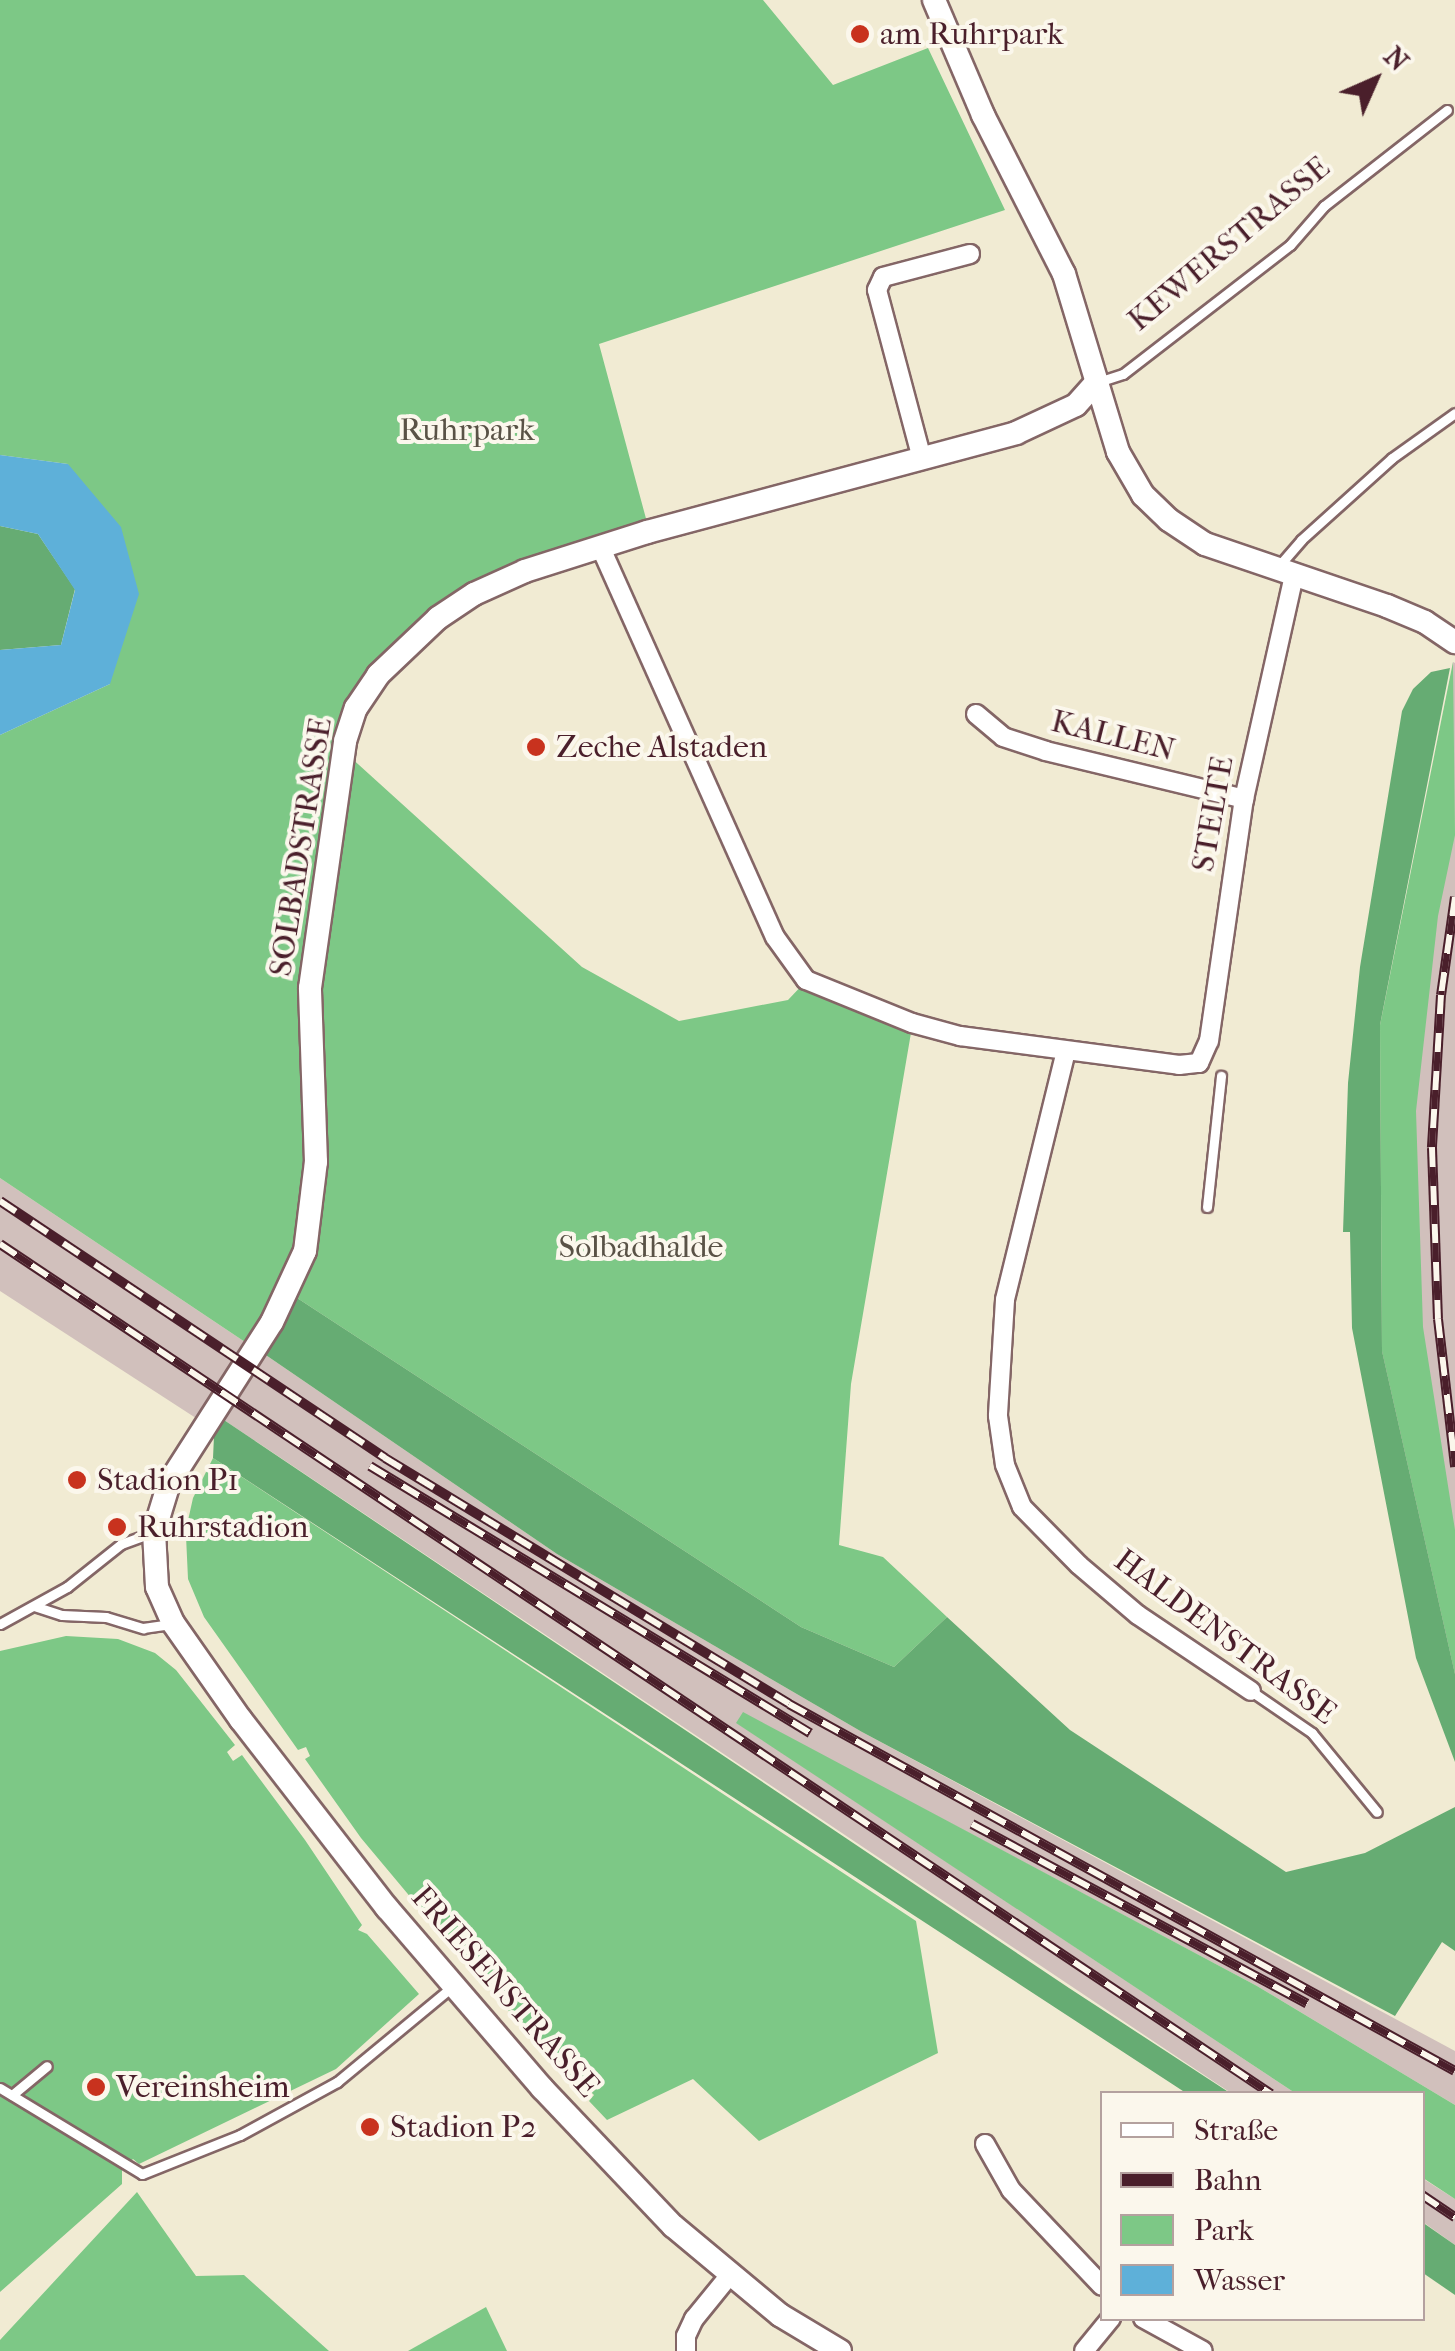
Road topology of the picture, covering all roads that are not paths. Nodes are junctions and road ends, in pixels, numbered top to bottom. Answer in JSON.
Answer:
{"nodes":[{"id":1,"x":934,"y":0,"type":"edge"},
{"id":2,"x":1446,"y":110,"type":"dead end"},
{"id":3,"x":970,"y":254,"type":"dead end"},
{"id":4,"x":1096,"y":383,"type":"junction"},
{"id":5,"x":1455,"y":413,"type":"edge"},
{"id":6,"x":922,"y":459,"type":"junction"},
{"id":7,"x":600,"y":546,"type":"junction"},
{"id":8,"x":1284,"y":573,"type":"junction"},
{"id":9,"x":1455,"y":642,"type":"edge"},
{"id":10,"x":976,"y":714,"type":"dead end"},
{"id":11,"x":1244,"y":799,"type":"junction"},
{"id":12,"x":1066,"y":1051,"type":"junction"},
{"id":13,"x":1220,"y":1076,"type":"dead end"},
{"id":14,"x":1208,"y":1207,"type":"dead end"},
{"id":15,"x":272,"y":1322,"type":"joint"},
{"id":16,"x":154,"y":1532,"type":"junction"},
{"id":17,"x":34,"y":1606,"type":"junction"},
{"id":18,"x":0,"y":1624,"type":"edge"},
{"id":19,"x":173,"y":1624,"type":"junction"},
{"id":20,"x":1252,"y":1691,"type":"joint"},
{"id":21,"x":1376,"y":1812,"type":"dead end"},
{"id":22,"x":453,"y":1985,"type":"junction"},
{"id":23,"x":47,"y":2066,"type":"dead end"},
{"id":24,"x":0,"y":2088,"type":"edge"},
{"id":25,"x":12,"y":2095,"type":"junction"},
{"id":26,"x":985,"y":2144,"type":"dead end"},
{"id":27,"x":728,"y":2276,"type":"junction"},
{"id":28,"x":1100,"y":2284,"type":"edge"},
{"id":29,"x":1109,"y":2321,"type":"edge"},
{"id":30,"x":1149,"y":2321,"type":"edge"},
{"id":31,"x":686,"y":2351,"type":"edge"},
{"id":32,"x":840,"y":2351,"type":"edge"},
{"id":33,"x":1084,"y":2351,"type":"edge"},
{"id":34,"x":1204,"y":2351,"type":"edge"}],
"edges":[{"from":1,"to":4,"type":"street","name":"KEWERSTRASSE"},
{"from":2,"to":4,"type":"lane","name":"KEWERSTRASSE"},
{"from":3,"to":6,"type":"street"},
{"from":4,"to":6,"type":"street","name":"SOLBADSTRASSE"},
{"from":4,"to":8,"type":"street","name":"KEWERSTRASSE"},
{"from":5,"to":8,"type":"lane"},
{"from":6,"to":7,"type":"street","name":"SOLBADSTRASSE"},
{"from":7,"to":12,"type":"street"},
{"from":7,"to":15,"type":"street","name":"SOLBADSTRASSE"},
{"from":8,"to":9,"type":"street","name":"KEWERSTRASSE"},
{"from":8,"to":11,"type":"street","name":"STELTE"},
{"from":10,"to":11,"type":"street","name":"KALLEN"},
{"from":11,"to":12,"type":"street","name":"STELTE"},
{"from":12,"to":20,"type":"street","name":"HALDENSTRASSE"},
{"from":13,"to":14,"type":"lane"},
{"from":15,"to":16,"type":"street","name":"FRIESENSTRASSE"},
{"from":16,"to":17,"type":"lane"},
{"from":16,"to":19,"type":"street","name":"FRIESENSTRASSE"},
{"from":17,"to":18,"type":"lane"},
{"from":17,"to":19,"type":"lane"},
{"from":19,"to":22,"type":"street","name":"FRIESENSTRASSE"},
{"from":20,"to":21,"type":"lane","name":"HALDENSTRASSE"},
{"from":22,"to":25,"type":"lane"},
{"from":22,"to":27,"type":"street","name":"FRIESENSTRASSE"},
{"from":23,"to":25,"type":"lane"},
{"from":24,"to":25,"type":"lane"},
{"from":26,"to":28,"type":"street"},
{"from":27,"to":31,"type":"street"},
{"from":27,"to":32,"type":"street","name":"FRIESENSTRASSE"},
{"from":29,"to":33,"type":"street"},
{"from":30,"to":34,"type":"street"}]}
